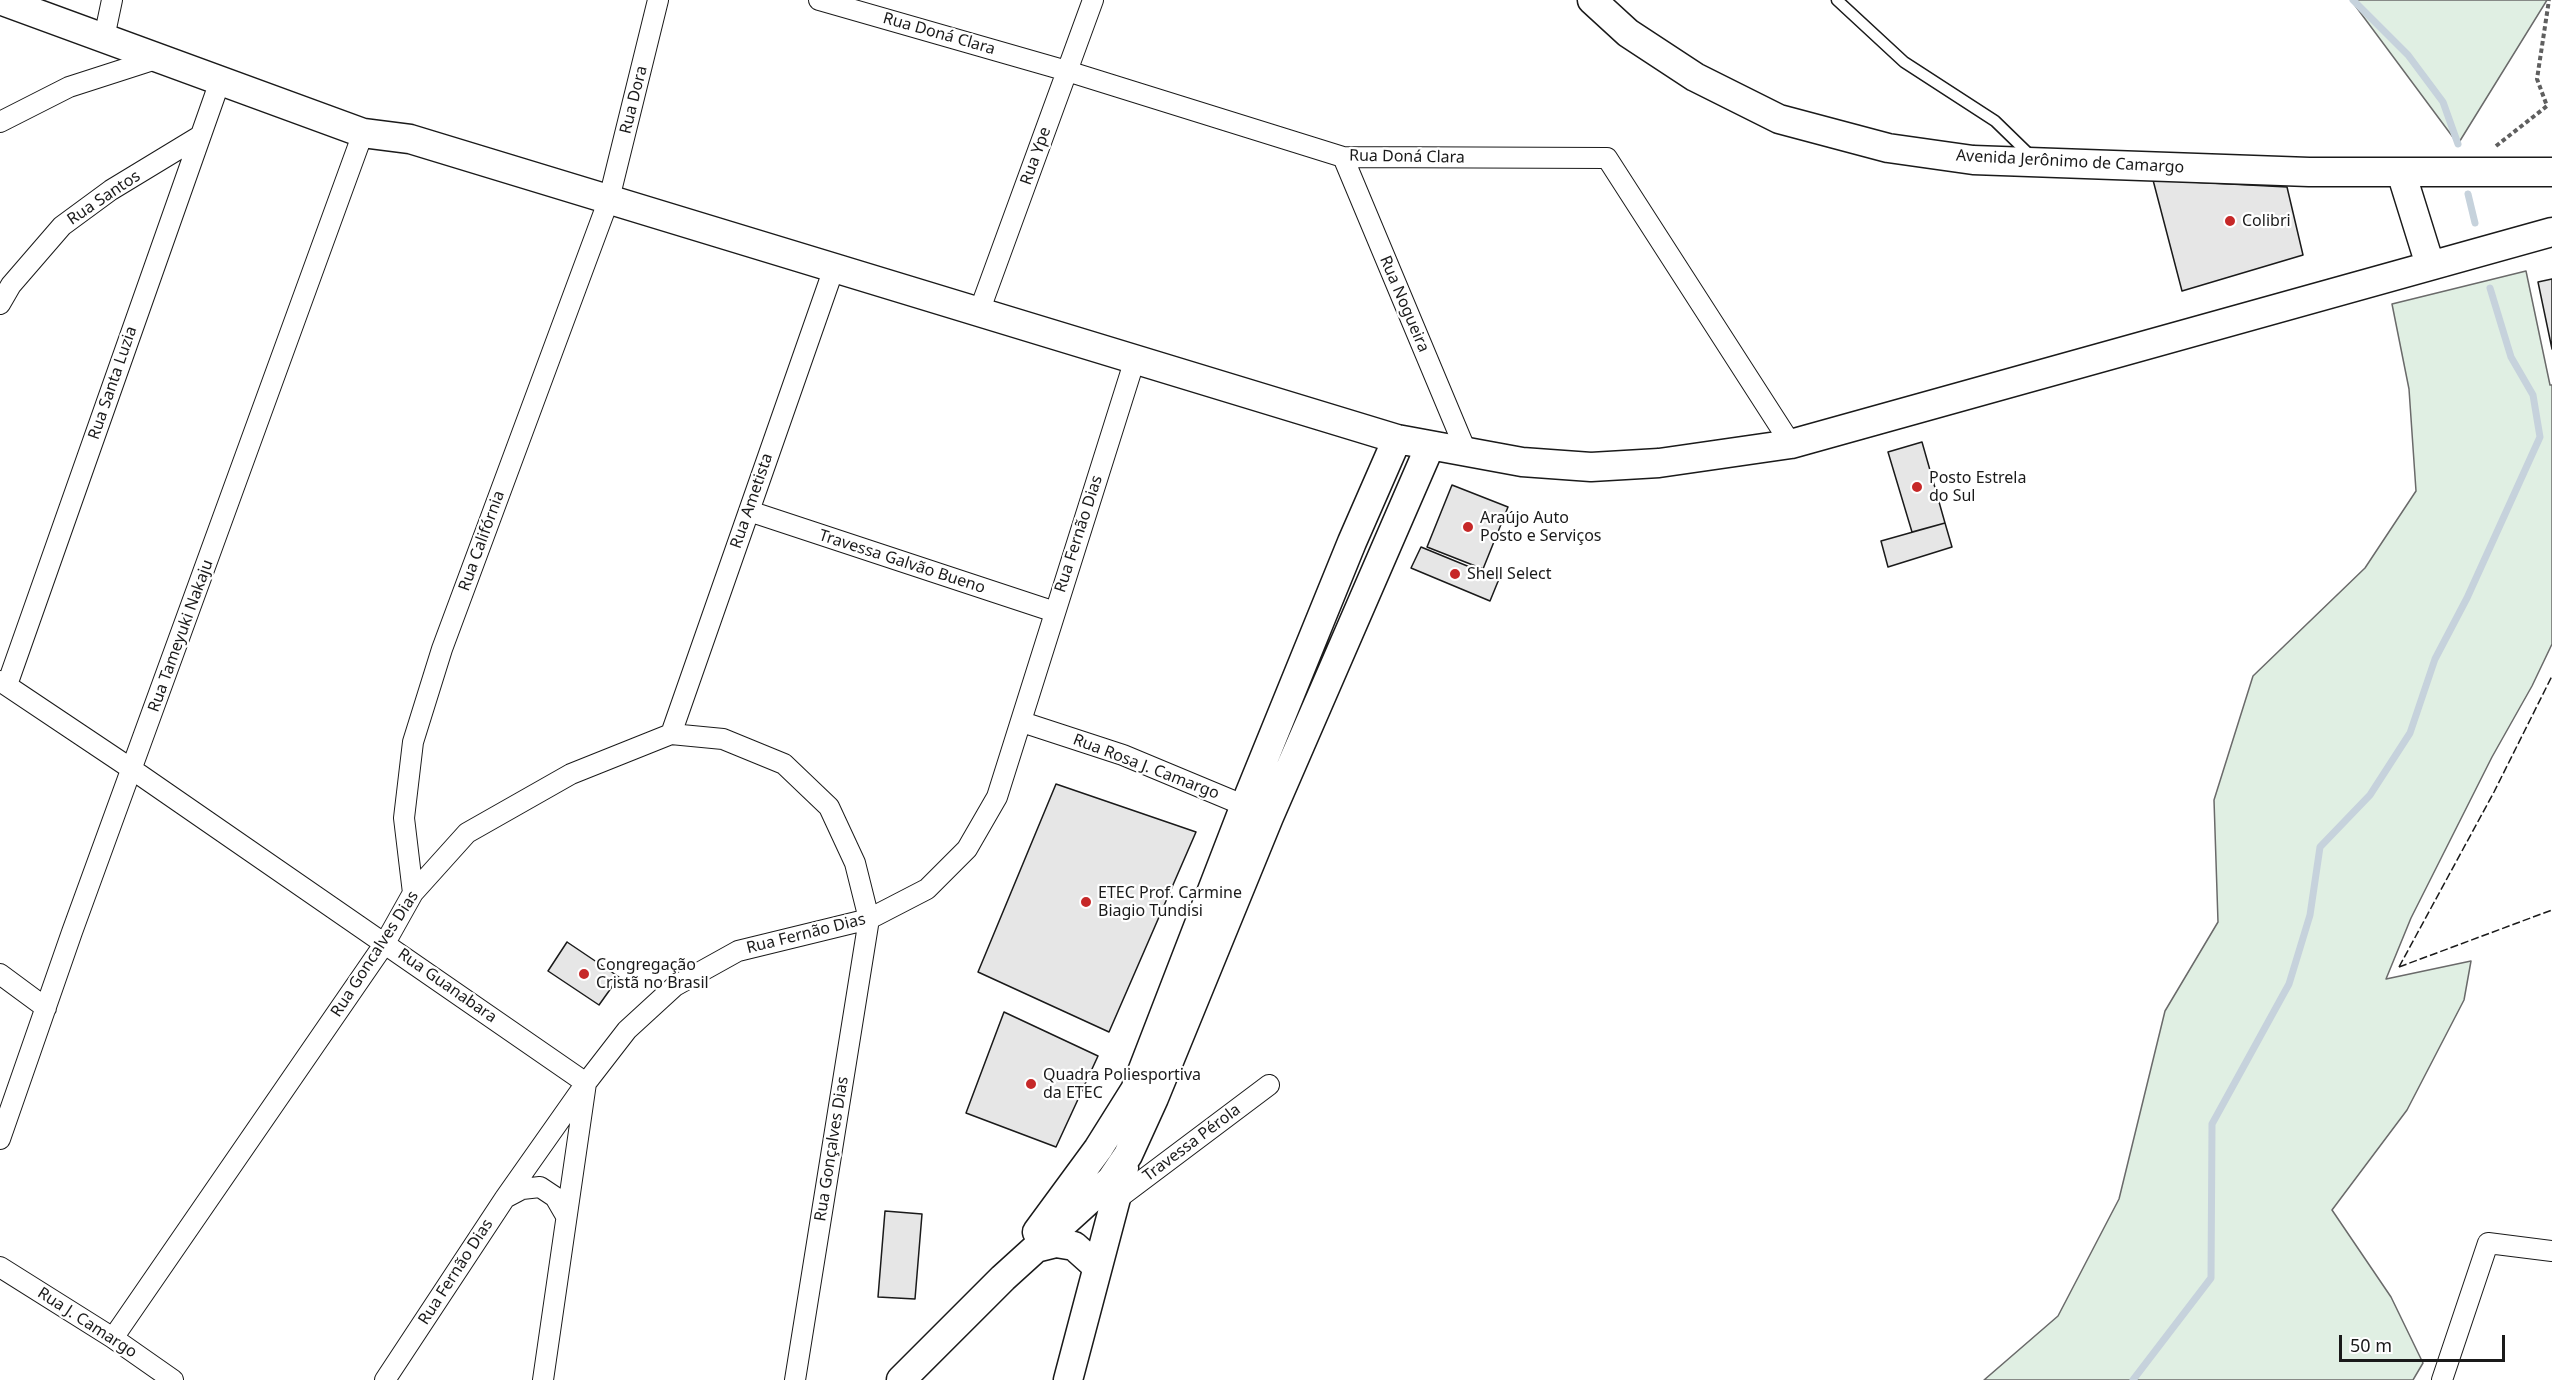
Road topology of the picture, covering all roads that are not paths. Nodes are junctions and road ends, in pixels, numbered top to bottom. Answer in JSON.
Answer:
{"nodes":[{"id":1,"x":0,"y":0,"type":"edge"},
{"id":2,"x":112,"y":0,"type":"edge"},
{"id":3,"x":658,"y":0,"type":"edge"},
{"id":4,"x":819,"y":0,"type":"edge"},
{"id":5,"x":1093,"y":0,"type":"edge"},
{"id":6,"x":1592,"y":0,"type":"edge"},
{"id":7,"x":1837,"y":0,"type":"edge"},
{"id":8,"x":104,"y":38,"type":"junction"},
{"id":9,"x":159,"y":58,"type":"junction"},
{"id":10,"x":1067,"y":71,"type":"junction"},
{"id":11,"x":220,"y":81,"type":"junction"},
{"id":12,"x":0,"y":122,"type":"edge"},
{"id":13,"x":363,"y":133,"type":"junction"},
{"id":14,"x":200,"y":136,"type":"junction"},
{"id":15,"x":1343,"y":157,"type":"junction"},
{"id":16,"x":2037,"y":162,"type":"junction"},
{"id":17,"x":2401,"y":172,"type":"junction"},
{"id":18,"x":2552,"y":172,"type":"edge"},
{"id":19,"x":609,"y":199,"type":"junction"},
{"id":20,"x":2546,"y":235,"type":"edge"},
{"id":21,"x":2430,"y":266,"type":"junction"},
{"id":22,"x":834,"y":268,"type":"junction"},
{"id":23,"x":0,"y":304,"type":"edge"},
{"id":24,"x":979,"y":312,"type":"junction"},
{"id":25,"x":1135,"y":359,"type":"junction"},
{"id":26,"x":1397,"y":439,"type":"junction"},
{"id":27,"x":1791,"y":444,"type":"junction"},
{"id":28,"x":1430,"y":446,"type":"junction"},
{"id":29,"x":1466,"y":451,"type":"junction"},
{"id":30,"x":749,"y":511,"type":"junction"},
{"id":31,"x":1054,"y":612,"type":"junction"},
{"id":32,"x":3,"y":683,"type":"edge"},
{"id":33,"x":1022,"y":722,"type":"junction"},
{"id":34,"x":671,"y":734,"type":"junction"},
{"id":35,"x":133,"y":770,"type":"junction"},
{"id":36,"x":1257,"y":811,"type":"junction"},
{"id":37,"x":413,"y":893,"type":"junction"},
{"id":38,"x":869,"y":919,"type":"junction"},
{"id":39,"x":385,"y":943,"type":"junction"},
{"id":40,"x":0,"y":974,"type":"edge"},
{"id":41,"x":46,"y":1008,"type":"junction"},
{"id":42,"x":586,"y":1083,"type":"junction"},
{"id":43,"x":1269,"y":1085,"type":"dead end"},
{"id":44,"x":0,"y":1139,"type":"edge"},
{"id":45,"x":1098,"y":1149,"type":"junction"},
{"id":46,"x":505,"y":1198,"type":"junction"},
{"id":47,"x":1102,"y":1201,"type":"junction"},
{"id":48,"x":566,"y":1216,"type":"junction"},
{"id":49,"x":1036,"y":1248,"type":"junction"},
{"id":50,"x":2552,"y":1251,"type":"edge"},
{"id":51,"x":0,"y":1267,"type":"edge"},
{"id":52,"x":1094,"y":1272,"type":"junction"},
{"id":53,"x":1003,"y":1278,"type":"junction"},
{"id":54,"x":113,"y":1338,"type":"junction"},
{"id":55,"x":173,"y":1380,"type":"edge"},
{"id":56,"x":385,"y":1380,"type":"edge"},
{"id":57,"x":543,"y":1380,"type":"edge"},
{"id":58,"x":795,"y":1380,"type":"edge"},
{"id":59,"x":901,"y":1380,"type":"edge"},
{"id":60,"x":1068,"y":1380,"type":"edge"},
{"id":61,"x":2442,"y":1380,"type":"edge"}],
"edges":[{"from":1,"to":8,"type":"main road"},
{"from":2,"to":8,"type":"street"},
{"from":3,"to":19,"type":"street","name":"Rua Dora"},
{"from":4,"to":10,"type":"street","name":"Rua Doná Clara"},
{"from":5,"to":10,"type":"street","name":"Rua Ype"},
{"from":6,"to":16,"type":"main road","name":"Avenida Jerônimo de Camargo"},
{"from":7,"to":16,"type":"lane"},
{"from":8,"to":9,"type":"main road"},
{"from":9,"to":11,"type":"main road"},
{"from":9,"to":12,"type":"street"},
{"from":10,"to":15,"type":"street","name":"Rua Doná Clara"},
{"from":10,"to":24,"type":"street","name":"Rua Ype"},
{"from":11,"to":13,"type":"main road"},
{"from":11,"to":14,"type":"street","name":"Rua Santa Luzia"},
{"from":13,"to":19,"type":"main road"},
{"from":13,"to":35,"type":"street","name":"Rua Tameyuki Nakaju"},
{"from":14,"to":23,"type":"street","name":"Rua Santos"},
{"from":14,"to":32,"type":"street","name":"Rua Santa Luzia"},
{"from":15,"to":27,"type":"street","name":"Rua Doná Clara"},
{"from":15,"to":29,"type":"street","name":"Rua Nogueira"},
{"from":16,"to":17,"type":"main road","name":"Avenida Jerônimo de Camargo"},
{"from":17,"to":18,"type":"main road","name":"Avenida Jerônimo de Camargo"},
{"from":17,"to":21,"type":"main road"},
{"from":19,"to":22,"type":"main road"},
{"from":19,"to":37,"type":"street","name":"Rua Califórnia"},
{"from":20,"to":21,"type":"main road"},
{"from":21,"to":27,"type":"main road"},
{"from":22,"to":24,"type":"main road"},
{"from":22,"to":30,"type":"street","name":"Rua Ametista"},
{"from":24,"to":25,"type":"main road"},
{"from":25,"to":26,"type":"main road"},
{"from":25,"to":31,"type":"street","name":"Rua Fernão Dias"},
{"from":26,"to":28,"type":"main road"},
{"from":26,"to":36,"type":"main road"},
{"from":27,"to":29,"type":"main road"},
{"from":28,"to":29,"type":"main road"},
{"from":28,"to":36,"type":"main road"},
{"from":30,"to":31,"type":"street","name":"Travessa Galvão Bueno"},
{"from":30,"to":34,"type":"street","name":"Rua Ametista"},
{"from":31,"to":33,"type":"street","name":"Rua Fernão Dias"},
{"from":32,"to":35,"type":"street","name":"Rua Guanabara"},
{"from":33,"to":36,"type":"street","name":"Rua Rosa J. Camargo"},
{"from":33,"to":38,"type":"street","name":"Rua Fernão Dias"},
{"from":34,"to":37,"type":"street","name":"Rua Goncalves Dias"},
{"from":34,"to":38,"type":"street","name":"Rua Goncalves Dias"},
{"from":35,"to":39,"type":"street","name":"Rua Guanabara"},
{"from":35,"to":41,"type":"street","name":"Rua Tameyuki Nakaju"},
{"from":36,"to":45,"type":"main road"},
{"from":36,"to":47,"type":"main road"},
{"from":37,"to":39,"type":"street","name":"Rua Goncalves Dias"},
{"from":38,"to":42,"type":"street","name":"Rua Fernão Dias"},
{"from":38,"to":58,"type":"street","name":"Rua Gonçalves Dias"},
{"from":39,"to":42,"type":"street","name":"Rua Guanabara"},
{"from":39,"to":54,"type":"street","name":"Rua Goncalves Dias"},
{"from":40,"to":41,"type":"street"},
{"from":41,"to":44,"type":"street","name":"Rua Tameyuki Nakaju"},
{"from":42,"to":46,"type":"street","name":"Rua Fernão Dias"},
{"from":42,"to":48,"type":"street"},
{"from":43,"to":47,"type":"street","name":"Travessa Pérola"},
{"from":45,"to":47,"type":"main road"},
{"from":45,"to":53,"type":"main road"},
{"from":46,"to":48,"type":"street"},
{"from":46,"to":56,"type":"street","name":"Rua Fernão Dias"},
{"from":47,"to":49,"type":"main road"},
{"from":47,"to":52,"type":"main road"},
{"from":48,"to":57,"type":"street"},
{"from":49,"to":52,"type":"main road"},
{"from":49,"to":53,"type":"main road"},
{"from":50,"to":61,"type":"street"},
{"from":51,"to":54,"type":"street","name":"Rua J. Camargo"},
{"from":52,"to":60,"type":"main road"},
{"from":53,"to":59,"type":"main road"},
{"from":54,"to":55,"type":"street","name":"Rua J. Camargo"}]}
